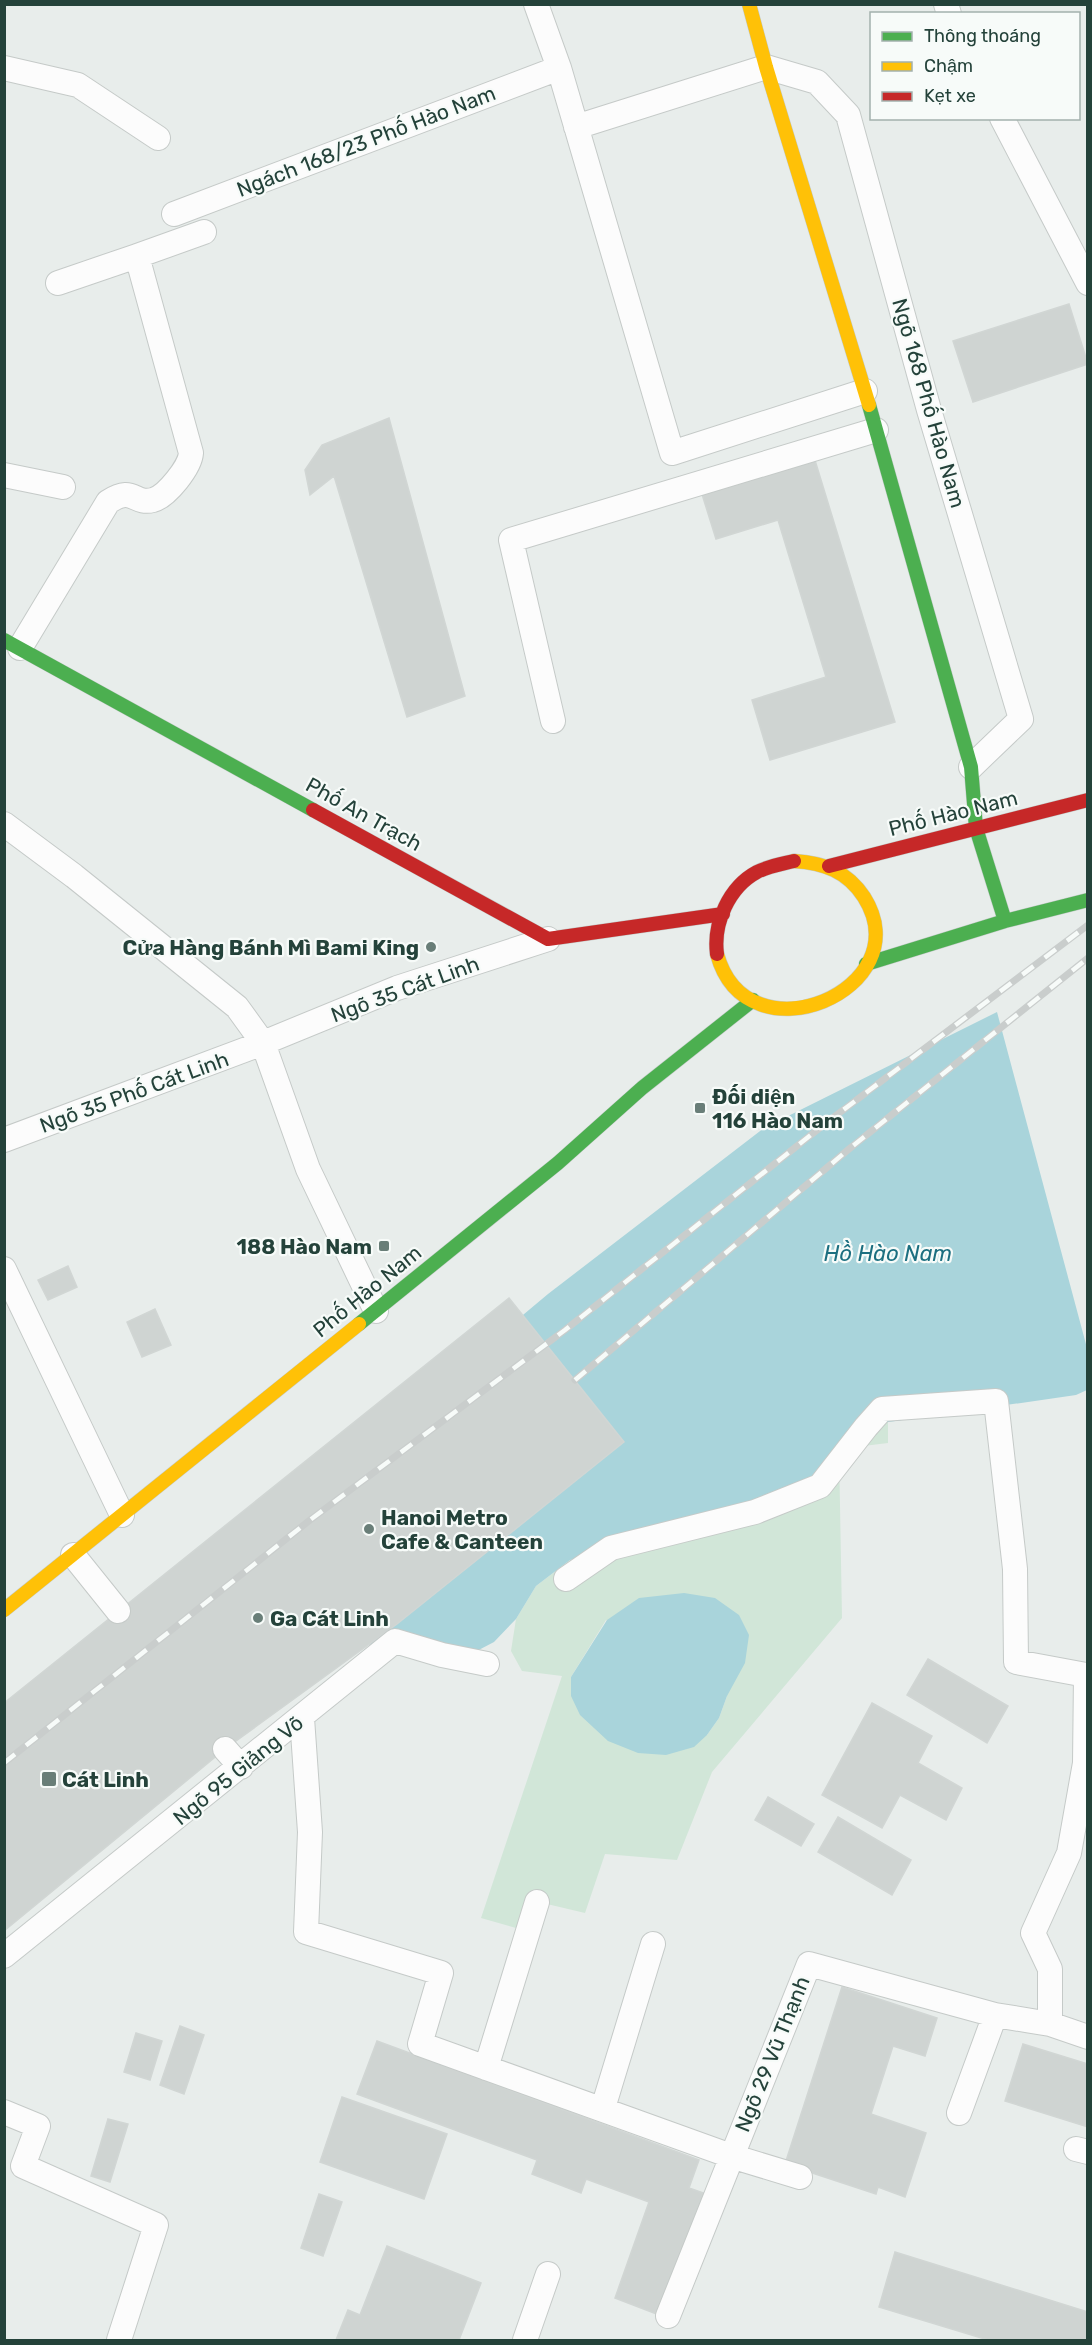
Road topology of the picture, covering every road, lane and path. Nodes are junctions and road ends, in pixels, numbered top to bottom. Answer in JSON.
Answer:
{"nodes":[{"id":1,"x":536,"y":4,"type":"edge"},
{"id":2,"x":749,"y":4,"type":"edge"},
{"id":3,"x":766,"y":67,"type":"junction"},
{"id":4,"x":4,"y":68,"type":"edge"},
{"id":5,"x":559,"y":68,"type":"junction"},
{"id":6,"x":1003,"y":120,"type":"edge"},
{"id":7,"x":576,"y":127,"type":"junction"},
{"id":8,"x":158,"y":138,"type":"dead end"},
{"id":9,"x":174,"y":214,"type":"dead end"},
{"id":10,"x":204,"y":232,"type":"dead end"},
{"id":11,"x":137,"y":256,"type":"junction"},
{"id":12,"x":58,"y":283,"type":"dead end"},
{"id":13,"x":1088,"y":284,"type":"edge"},
{"id":14,"x":865,"y":391,"type":"junction"},
{"id":15,"x":876,"y":430,"type":"junction"},
{"id":16,"x":4,"y":475,"type":"edge"},
{"id":17,"x":63,"y":487,"type":"dead end"},
{"id":18,"x":12,"y":644,"type":"edge"},
{"id":19,"x":553,"y":721,"type":"dead end"},
{"id":20,"x":971,"y":767,"type":"junction"},
{"id":21,"x":1088,"y":800,"type":"edge"},
{"id":22,"x":4,"y":824,"type":"edge"},
{"id":23,"x":976,"y":828,"type":"junction"},
{"id":24,"x":829,"y":866,"type":"junction"},
{"id":25,"x":1088,"y":900,"type":"edge"},
{"id":26,"x":723,"y":914,"type":"junction"},
{"id":27,"x":1005,"y":921,"type":"junction"},
{"id":28,"x":548,"y":939,"type":"junction"},
{"id":29,"x":866,"y":964,"type":"junction"},
{"id":30,"x":753,"y":1000,"type":"junction"},
{"id":31,"x":263,"y":1043,"type":"junction"},
{"id":32,"x":4,"y":1140,"type":"edge"},
{"id":33,"x":4,"y":1269,"type":"edge"},
{"id":34,"x":376,"y":1311,"type":"junction"},
{"id":35,"x":122,"y":1515,"type":"junction"},
{"id":36,"x":73,"y":1555,"type":"junction"},
{"id":37,"x":566,"y":1579,"type":"dead end"},
{"id":38,"x":4,"y":1610,"type":"edge"},
{"id":39,"x":118,"y":1611,"type":"dead end"},
{"id":40,"x":487,"y":1664,"type":"dead end"},
{"id":41,"x":302,"y":1718,"type":"junction"},
{"id":42,"x":225,"y":1749,"type":"dead end"},
{"id":43,"x":241,"y":1767,"type":"junction"},
{"id":44,"x":537,"y":1902,"type":"dead end"},
{"id":45,"x":653,"y":1944,"type":"dead end"},
{"id":46,"x":4,"y":1956,"type":"edge"},
{"id":47,"x":995,"y":2015,"type":"junction"},
{"id":48,"x":1050,"y":2024,"type":"junction"},
{"id":49,"x":1088,"y":2037,"type":"edge"},
{"id":50,"x":486,"y":2068,"type":"junction"},
{"id":51,"x":603,"y":2108,"type":"junction"},
{"id":52,"x":4,"y":2112,"type":"edge"},
{"id":53,"x":959,"y":2113,"type":"dead end"},
{"id":54,"x":731,"y":2156,"type":"junction"},
{"id":55,"x":14,"y":2163,"type":"edge"},
{"id":56,"x":800,"y":2177,"type":"dead end"},
{"id":57,"x":548,"y":2274,"type":"dead end"},
{"id":58,"x":668,"y":2316,"type":"dead end"},
{"id":59,"x":119,"y":2340,"type":"edge"},
{"id":60,"x":525,"y":2340,"type":"edge"}],
"edges":[{"from":1,"to":5,"type":"lane"},
{"from":2,"to":3,"type":"main road"},
{"from":3,"to":7,"type":"lane"},
{"from":3,"to":14,"type":"main road"},
{"from":3,"to":20,"type":"lane","name":"Ngõ 168 Phố Hào Nam"},
{"from":4,"to":8,"type":"lane"},
{"from":5,"to":7,"type":"lane"},
{"from":5,"to":9,"type":"lane","name":"Ngách 168/23 Phố Hào Nam"},
{"from":6,"to":13,"type":"lane"},
{"from":7,"to":14,"type":"lane"},
{"from":10,"to":11,"type":"lane"},
{"from":11,"to":12,"type":"lane"},
{"from":11,"to":18,"type":"lane"},
{"from":14,"to":15,"type":"main road"},
{"from":15,"to":19,"type":"lane"},
{"from":15,"to":20,"type":"main road"},
{"from":16,"to":17,"type":"lane"},
{"from":18,"to":28,"type":"main road","name":"Phố An Trạch"},
{"from":20,"to":23,"type":"main road"},
{"from":21,"to":23,"type":"main road","name":"Phố Hào Nam"},
{"from":22,"to":31,"type":"lane"},
{"from":23,"to":24,"type":"main road","name":"Phố Hào Nam"},
{"from":23,"to":27,"type":"main road"},
{"from":24,"to":26,"type":"main road","name":"Phố Hào Nam"},
{"from":24,"to":29,"type":"main road","name":"Phố Hào Nam"},
{"from":25,"to":27,"type":"main road"},
{"from":26,"to":28,"type":"main road"},
{"from":26,"to":30,"type":"main road","name":"Phố Hào Nam"},
{"from":27,"to":29,"type":"main road"},
{"from":28,"to":31,"type":"lane","name":"Ngõ 35 Cát Linh"},
{"from":29,"to":30,"type":"main road","name":"Phố Hào Nam"},
{"from":30,"to":34,"type":"main road","name":"Phố Hào Nam"},
{"from":31,"to":32,"type":"lane","name":"Ngõ 35 Phố Cát Linh"},
{"from":31,"to":34,"type":"lane"},
{"from":33,"to":35,"type":"lane"},
{"from":34,"to":35,"type":"main road","name":"Phố Hào Nam"},
{"from":35,"to":36,"type":"main road","name":"Phố Hào Nam"},
{"from":36,"to":38,"type":"main road","name":"Phố Hào Nam"},
{"from":36,"to":39,"type":"lane"},
{"from":37,"to":48,"type":"lane"},
{"from":40,"to":41,"type":"lane","name":"Ngõ 95 Giảng Võ"},
{"from":41,"to":43,"type":"lane","name":"Ngõ 95 Giảng Võ"},
{"from":41,"to":50,"type":"lane","name":"Ngõ 29 Vũ Thạnh"},
{"from":42,"to":43,"type":"lane"},
{"from":43,"to":46,"type":"lane","name":"Ngõ 95 Giảng Võ"},
{"from":44,"to":50,"type":"lane"},
{"from":45,"to":51,"type":"lane"},
{"from":47,"to":48,"type":"lane"},
{"from":47,"to":53,"type":"lane"},
{"from":47,"to":54,"type":"lane","name":"Ngõ 29 Vũ Thạnh"},
{"from":48,"to":49,"type":"lane"},
{"from":50,"to":51,"type":"lane","name":"Ngõ 29 Vũ Thạnh"},
{"from":51,"to":54,"type":"lane","name":"Ngõ 29 Vũ Thạnh"},
{"from":52,"to":55,"type":"lane"},
{"from":54,"to":56,"type":"lane","name":"Ngõ 29 Vũ Thạnh"},
{"from":54,"to":58,"type":"lane"},
{"from":55,"to":59,"type":"lane"},
{"from":57,"to":60,"type":"lane"}]}
